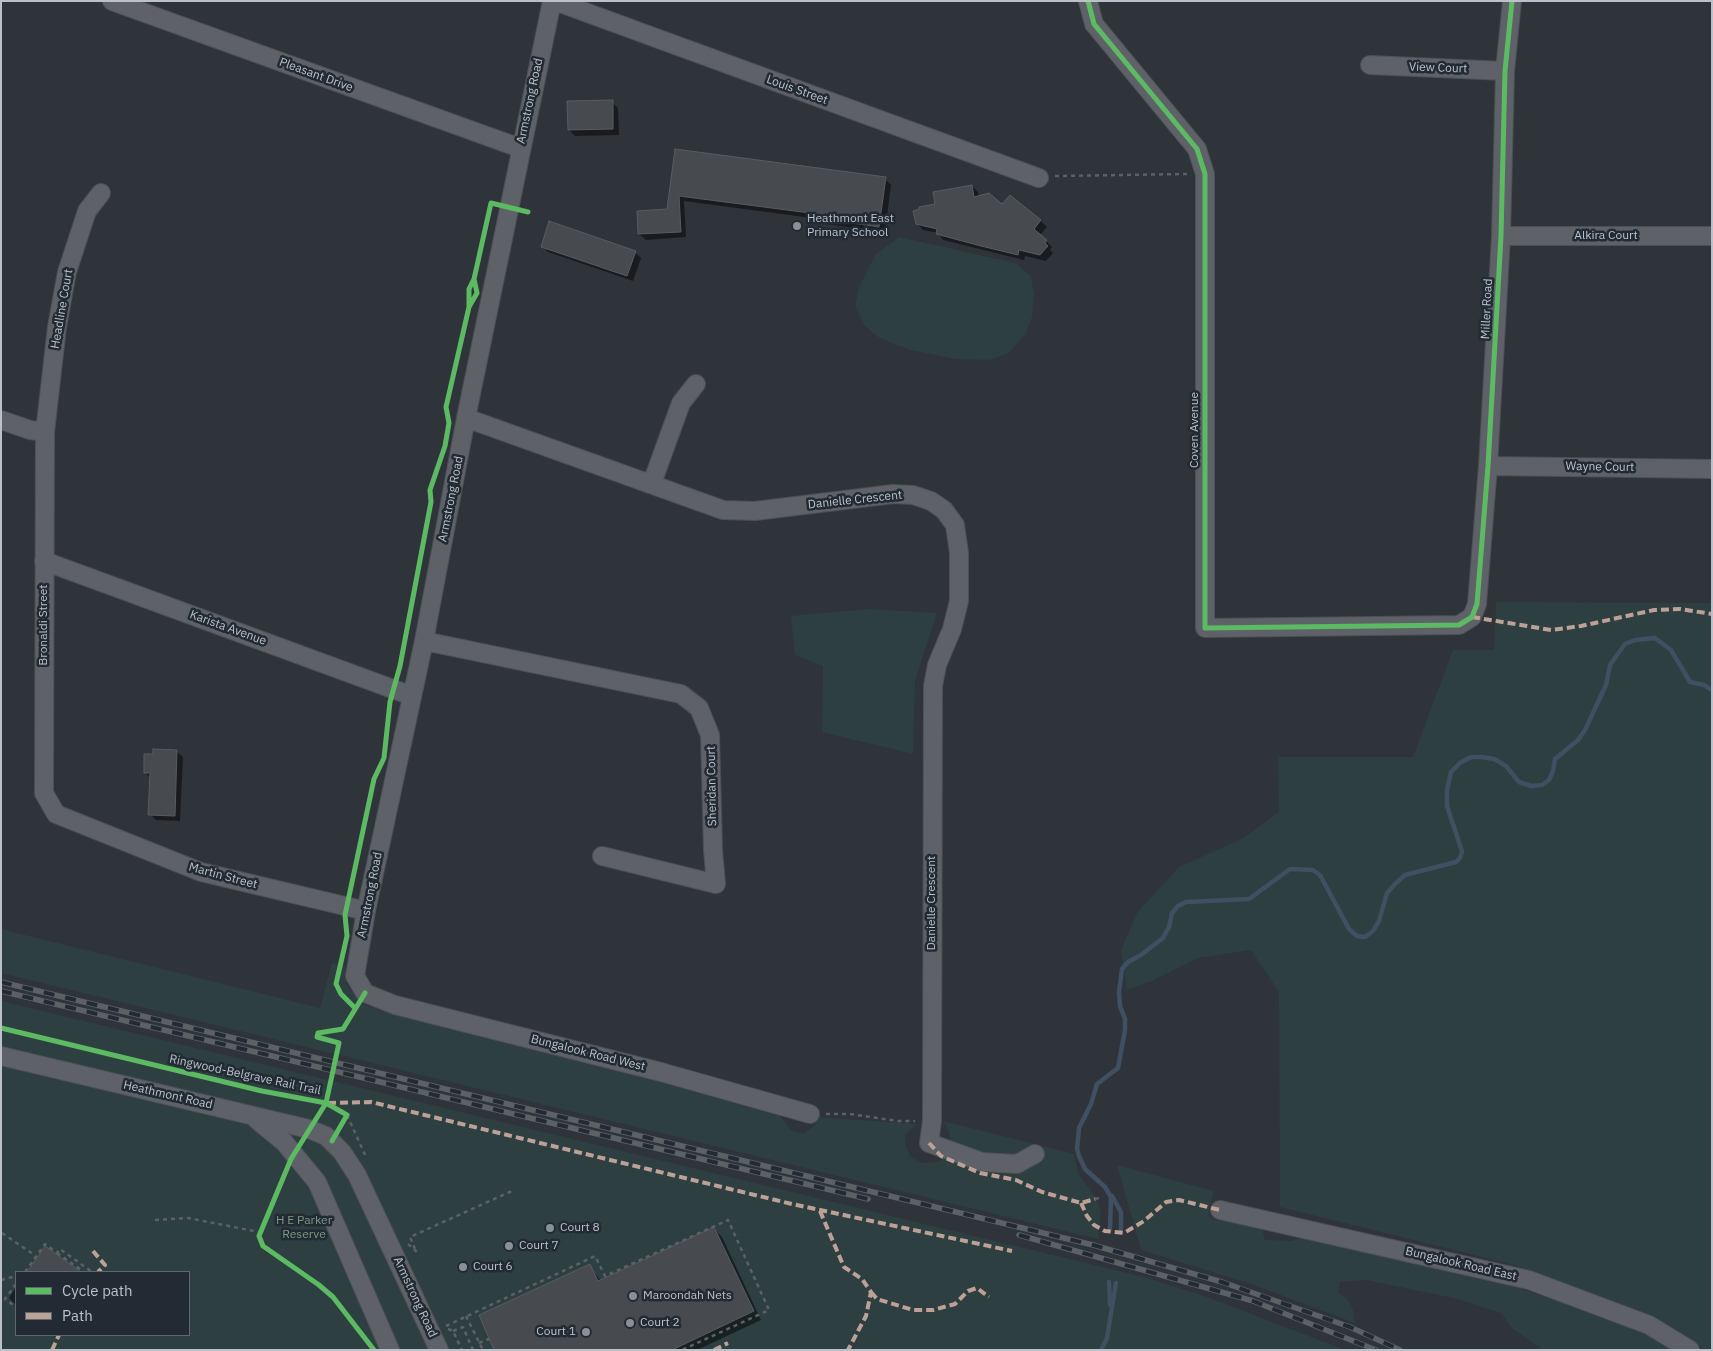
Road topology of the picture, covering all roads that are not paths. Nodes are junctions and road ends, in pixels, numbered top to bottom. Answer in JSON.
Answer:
{"nodes":[{"id":1,"x":112,"y":1,"type":"edge"},
{"id":2,"x":553,"y":1,"type":"edge"},
{"id":3,"x":1088,"y":1,"type":"edge"},
{"id":4,"x":1512,"y":1,"type":"edge"},
{"id":5,"x":1370,"y":65,"type":"dead end"},
{"id":6,"x":1505,"y":71,"type":"junction"},
{"id":7,"x":520,"y":148,"type":"junction"},
{"id":8,"x":1039,"y":178,"type":"road end"},
{"id":9,"x":101,"y":193,"type":"dead end"},
{"id":10,"x":1501,"y":236,"type":"junction"},
{"id":11,"x":1712,"y":236,"type":"edge"},
{"id":12,"x":696,"y":384,"type":"dead end"},
{"id":13,"x":466,"y":418,"type":"junction"},
{"id":14,"x":1,"y":420,"type":"edge"},
{"id":15,"x":45,"y":432,"type":"junction"},
{"id":16,"x":1488,"y":466,"type":"junction"},
{"id":17,"x":1712,"y":469,"type":"edge"},
{"id":18,"x":652,"y":483,"type":"junction"},
{"id":19,"x":44,"y":561,"type":"junction"},
{"id":20,"x":1472,"y":617,"type":"joint"},
{"id":21,"x":424,"y":641,"type":"junction"},
{"id":22,"x":412,"y":696,"type":"junction"},
{"id":23,"x":56,"y":814,"type":"joint"},
{"id":24,"x":602,"y":856,"type":"dead end"},
{"id":25,"x":366,"y":911,"type":"junction"},
{"id":26,"x":366,"y":993,"type":"joint"},
{"id":27,"x":1,"y":1056,"type":"edge"},
{"id":28,"x":243,"y":1113,"type":"junction"},
{"id":29,"x":810,"y":1114,"type":"road end"},
{"id":30,"x":332,"y":1141,"type":"joint"},
{"id":31,"x":1035,"y":1154,"type":"dead end"},
{"id":32,"x":1220,"y":1210,"type":"dead end"},
{"id":33,"x":390,"y":1350,"type":"edge"},
{"id":34,"x":439,"y":1350,"type":"edge"},
{"id":35,"x":1690,"y":1350,"type":"edge"}],
"edges":[{"from":1,"to":7,"type":"street","name":"Pleasant Drive"},
{"from":2,"to":7,"type":"street","name":"Armstrong Road"},
{"from":2,"to":8,"type":"street","name":"Louis Street"},
{"from":3,"to":20,"type":"street","name":"Coven Avenue"},
{"from":4,"to":6,"type":"street","name":"Miller Road"},
{"from":5,"to":6,"type":"street","name":"View Court"},
{"from":6,"to":10,"type":"street","name":"Miller Road"},
{"from":7,"to":13,"type":"street","name":"Armstrong Road"},
{"from":9,"to":15,"type":"street","name":"Headline Court"},
{"from":10,"to":11,"type":"street","name":"Alkira Court"},
{"from":10,"to":16,"type":"street","name":"Miller Road"},
{"from":12,"to":18,"type":"street"},
{"from":13,"to":18,"type":"street","name":"Danielle Crescent"},
{"from":13,"to":21,"type":"street","name":"Armstrong Road"},
{"from":14,"to":15,"type":"street"},
{"from":15,"to":19,"type":"street","name":"Bronaldi Street"},
{"from":16,"to":17,"type":"street","name":"Wayne Court"},
{"from":16,"to":20,"type":"street","name":"Miller Road"},
{"from":18,"to":31,"type":"street","name":"Danielle Crescent"},
{"from":19,"to":22,"type":"street","name":"Karista Avenue"},
{"from":19,"to":23,"type":"street","name":"Bronaldi Street"},
{"from":21,"to":22,"type":"street","name":"Armstrong Road"},
{"from":21,"to":24,"type":"street","name":"Sheridan Court"},
{"from":22,"to":25,"type":"street","name":"Armstrong Road"},
{"from":23,"to":25,"type":"street","name":"Martin Street"},
{"from":25,"to":26,"type":"street","name":"Armstrong Road"},
{"from":26,"to":29,"type":"street","name":"Bungalook Road West"},
{"from":27,"to":28,"type":"street","name":"Heathmont Road"},
{"from":28,"to":30,"type":"street","name":"Heathmont Road"},
{"from":28,"to":33,"type":"street"},
{"from":30,"to":34,"type":"street","name":"Armstrong Road"},
{"from":32,"to":35,"type":"street","name":"Bungalook Road East"}]}
